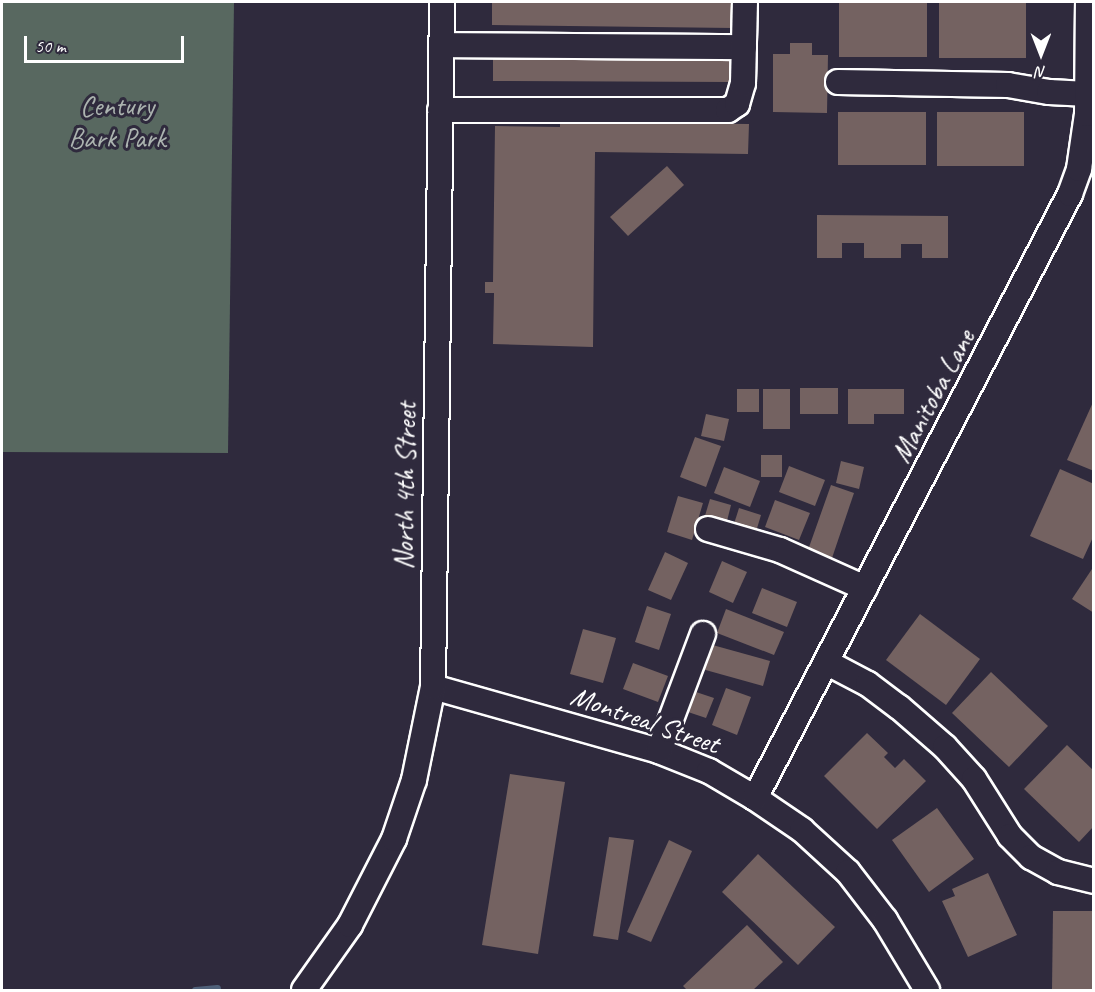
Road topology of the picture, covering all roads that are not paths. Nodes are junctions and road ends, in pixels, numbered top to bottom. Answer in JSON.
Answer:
{"nodes":[{"id":1,"x":442,"y":2,"type":"edge"},
{"id":2,"x":745,"y":2,"type":"edge"},
{"id":3,"x":1088,"y":2,"type":"edge"},
{"id":4,"x":441,"y":45,"type":"junction"},
{"id":5,"x":744,"y":47,"type":"junction"},
{"id":6,"x":838,"y":82,"type":"dead end"},
{"id":7,"x":1088,"y":94,"type":"junction"},
{"id":8,"x":440,"y":110,"type":"junction"},
{"id":9,"x":708,"y":529,"type":"dead end"},
{"id":10,"x":865,"y":588,"type":"junction"},
{"id":11,"x":703,"y":634,"type":"dead end"},
{"id":12,"x":826,"y":662,"type":"junction"},
{"id":13,"x":433,"y":687,"type":"junction"},
{"id":14,"x":659,"y":751,"type":"junction"},
{"id":15,"x":755,"y":798,"type":"junction"},
{"id":16,"x":1094,"y":881,"type":"edge"},
{"id":17,"x":304,"y":990,"type":"edge"},
{"id":18,"x":927,"y":990,"type":"edge"}],
"edges":[{"from":1,"to":4,"type":"street","name":"North 4th Street"},
{"from":2,"to":5,"type":"street"},
{"from":3,"to":7,"type":"street","name":"Manitoba Lane"},
{"from":4,"to":5,"type":"street"},
{"from":4,"to":8,"type":"street","name":"North 4th Street"},
{"from":5,"to":8,"type":"street"},
{"from":6,"to":7,"type":"street"},
{"from":7,"to":10,"type":"street","name":"Manitoba Lane"},
{"from":8,"to":13,"type":"street","name":"North 4th Street"},
{"from":9,"to":10,"type":"street"},
{"from":10,"to":12,"type":"street","name":"Manitoba Lane"},
{"from":11,"to":14,"type":"street"},
{"from":12,"to":15,"type":"street","name":"Manitoba Lane"},
{"from":12,"to":16,"type":"street"},
{"from":13,"to":14,"type":"street","name":"Montreal Street"},
{"from":13,"to":17,"type":"street","name":"North 4th Street"},
{"from":14,"to":15,"type":"street","name":"Montreal Street"},
{"from":15,"to":18,"type":"street","name":"Montreal Street"}]}
